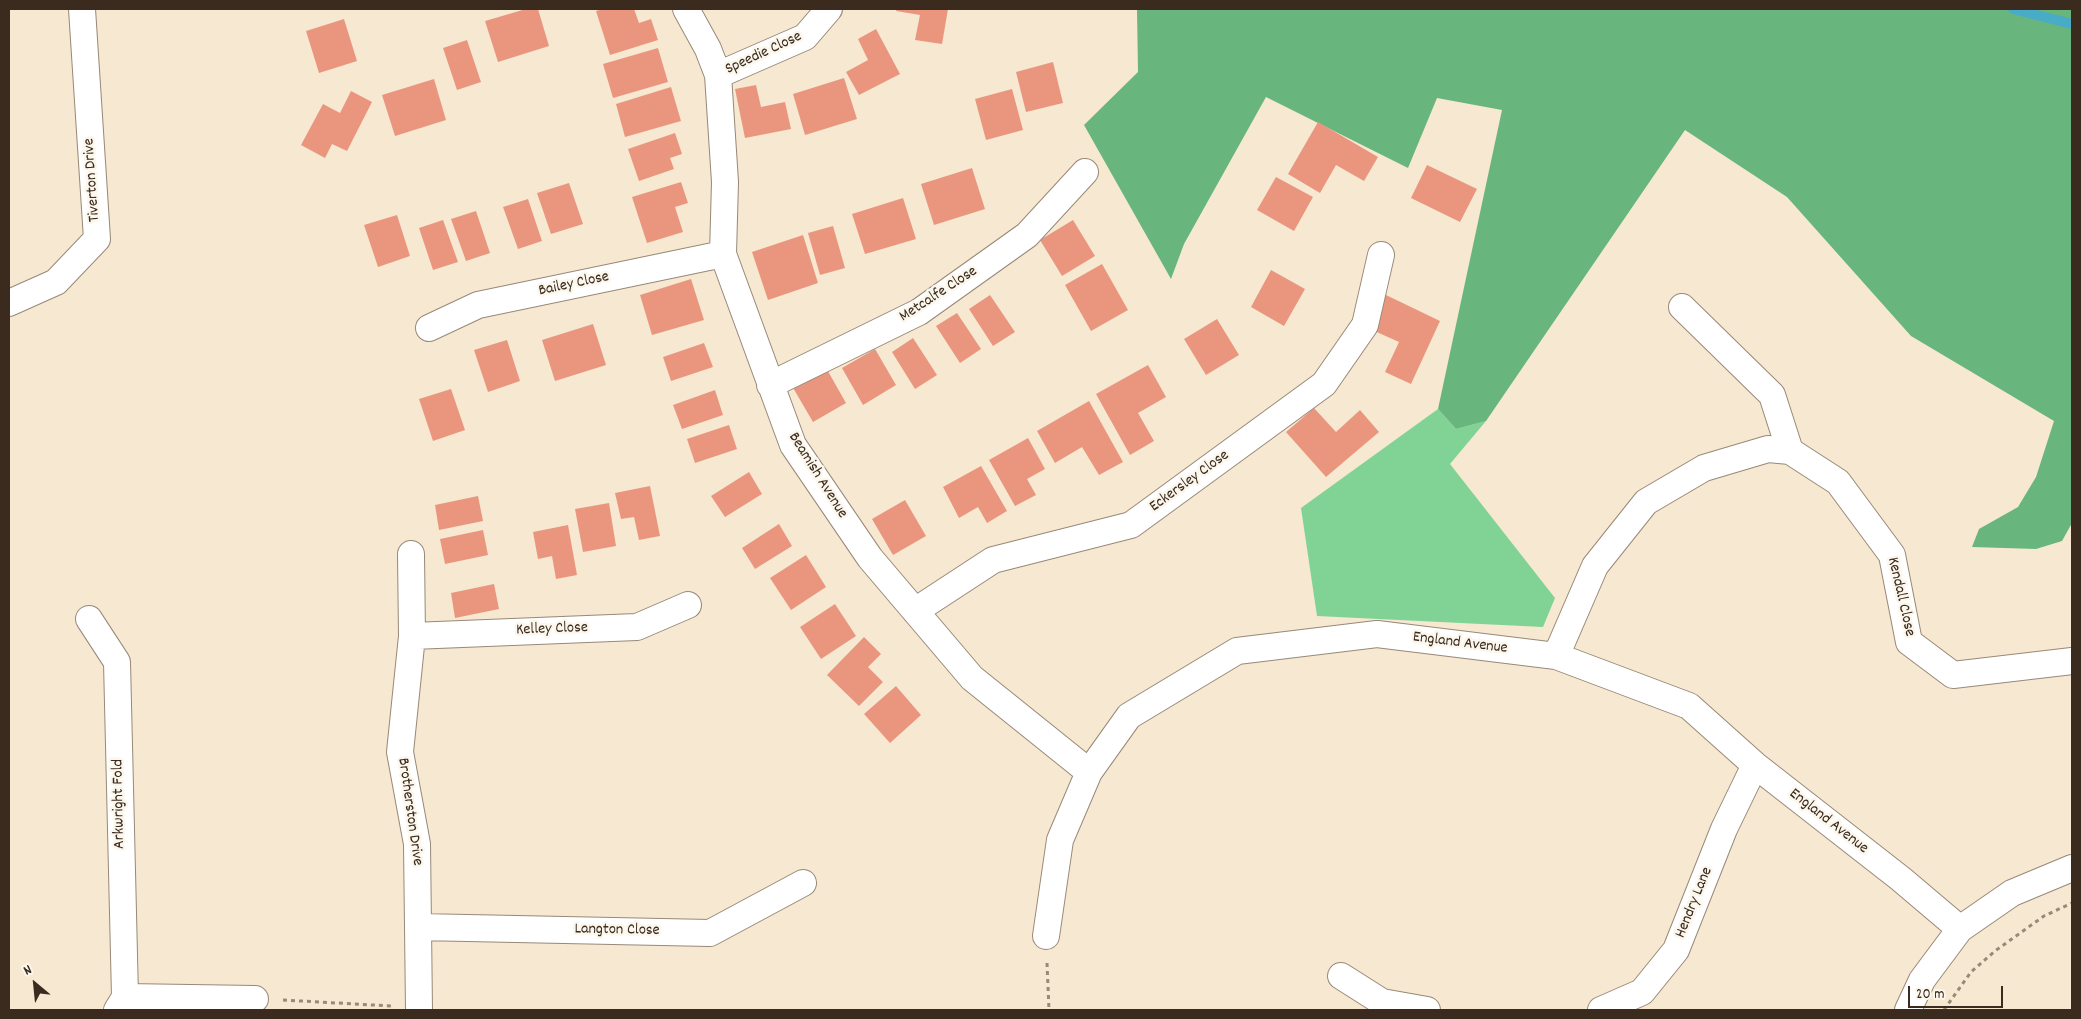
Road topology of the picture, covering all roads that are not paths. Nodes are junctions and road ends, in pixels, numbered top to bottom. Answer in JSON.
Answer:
{"nodes":[{"id":1,"x":82,"y":9,"type":"edge"},
{"id":2,"x":686,"y":9,"type":"edge"},
{"id":3,"x":829,"y":9,"type":"edge"},
{"id":4,"x":718,"y":75,"type":"junction"},
{"id":5,"x":1085,"y":172,"type":"dead end"},
{"id":6,"x":723,"y":254,"type":"junction"},
{"id":7,"x":1381,"y":255,"type":"dead end"},
{"id":8,"x":9,"y":303,"type":"edge"},
{"id":9,"x":1682,"y":306,"type":"dead end"},
{"id":10,"x":429,"y":328,"type":"dead end"},
{"id":11,"x":770,"y":385,"type":"junction"},
{"id":12,"x":1790,"y":451,"type":"junction"},
{"id":13,"x":411,"y":554,"type":"dead end"},
{"id":14,"x":688,"y":604,"type":"dead end"},
{"id":15,"x":915,"y":611,"type":"junction"},
{"id":16,"x":89,"y":619,"type":"dead end"},
{"id":17,"x":412,"y":636,"type":"junction"},
{"id":18,"x":1556,"y":656,"type":"junction"},
{"id":19,"x":2072,"y":661,"type":"edge"},
{"id":20,"x":1755,"y":765,"type":"junction"},
{"id":21,"x":1089,"y":772,"type":"junction"},
{"id":22,"x":2072,"y":868,"type":"edge"},
{"id":23,"x":803,"y":883,"type":"dead end"},
{"id":24,"x":419,"y":927,"type":"junction"},
{"id":25,"x":1960,"y":929,"type":"junction"},
{"id":26,"x":1046,"y":936,"type":"road end"},
{"id":27,"x":1341,"y":976,"type":"dead end"},
{"id":28,"x":255,"y":999,"type":"road end"},
{"id":29,"x":121,"y":1004,"type":"edge"},
{"id":30,"x":420,"y":1009,"type":"edge"},
{"id":31,"x":1426,"y":1010,"type":"edge"},
{"id":32,"x":1601,"y":1010,"type":"edge"},
{"id":33,"x":1908,"y":1010,"type":"edge"}],
"edges":[{"from":1,"to":8,"type":"street","name":"Tiverton Drive"},
{"from":2,"to":4,"type":"street","name":"Beamish Avenue"},
{"from":3,"to":4,"type":"street","name":"Speedie Close"},
{"from":4,"to":6,"type":"street","name":"Beamish Avenue"},
{"from":5,"to":11,"type":"street","name":"Metcalfe Close"},
{"from":6,"to":10,"type":"street","name":"Bailey Close"},
{"from":6,"to":11,"type":"street","name":"Beamish Avenue"},
{"from":7,"to":15,"type":"street","name":"Eckersley Close"},
{"from":9,"to":12,"type":"street"},
{"from":11,"to":15,"type":"street","name":"Beamish Avenue"},
{"from":12,"to":18,"type":"street"},
{"from":12,"to":19,"type":"street","name":"Kendall Close"},
{"from":13,"to":17,"type":"street","name":"Brotherston Drive"},
{"from":14,"to":17,"type":"street","name":"Kelley Close"},
{"from":15,"to":21,"type":"street","name":"Beamish Avenue"},
{"from":16,"to":29,"type":"street","name":"Arkwright Fold"},
{"from":17,"to":24,"type":"street","name":"Brotherston Drive"},
{"from":18,"to":20,"type":"street","name":"England Avenue"},
{"from":18,"to":21,"type":"street","name":"England Avenue"},
{"from":20,"to":25,"type":"street","name":"England Avenue"},
{"from":20,"to":32,"type":"street","name":"Hendry Lane"},
{"from":21,"to":26,"type":"street","name":"England Avenue"},
{"from":22,"to":25,"type":"street"},
{"from":23,"to":24,"type":"street","name":"Langton Close"},
{"from":24,"to":30,"type":"street","name":"Brotherston Drive"},
{"from":25,"to":33,"type":"street"},
{"from":27,"to":31,"type":"street"},
{"from":28,"to":29,"type":"street","name":"Arkwright Fold"}]}
